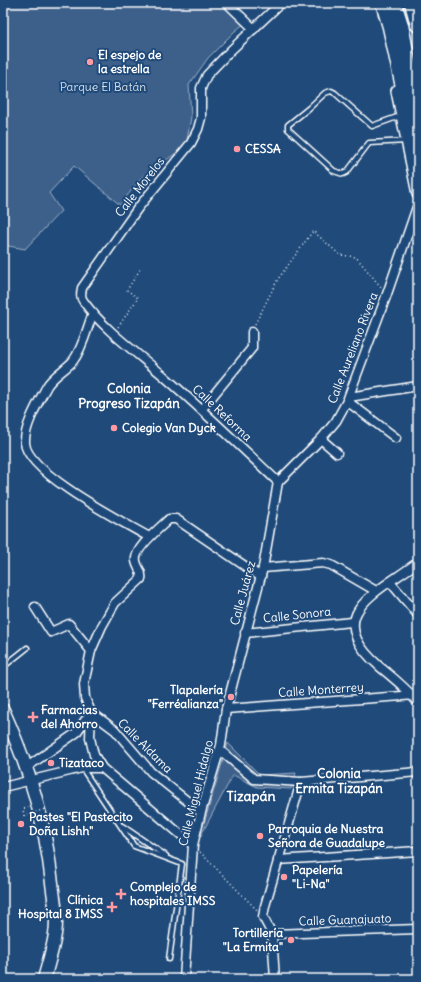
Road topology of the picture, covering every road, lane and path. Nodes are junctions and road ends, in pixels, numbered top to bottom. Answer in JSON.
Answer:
{"nodes":[{"id":1,"x":227,"y":3,"type":"edge"},
{"id":2,"x":282,"y":3,"type":"edge"},
{"id":3,"x":377,"y":3,"type":"edge"},
{"id":4,"x":383,"y":3,"type":"edge"},
{"id":5,"x":394,"y":3,"type":"edge"},
{"id":6,"x":412,"y":3,"type":"edge"},
{"id":7,"x":418,"y":25,"type":"edge"},
{"id":8,"x":254,"y":29,"type":"junction"},
{"id":9,"x":418,"y":113,"type":"edge"},
{"id":10,"x":402,"y":116,"type":"junction"},
{"id":11,"x":407,"y":141,"type":"junction"},
{"id":12,"x":418,"y":156,"type":"edge"},
{"id":13,"x":418,"y":194,"type":"edge"},
{"id":14,"x":418,"y":204,"type":"edge"},
{"id":15,"x":141,"y":268,"type":"dead end"},
{"id":16,"x":387,"y":294,"type":"junction"},
{"id":17,"x":80,"y":295,"type":"joint"},
{"id":18,"x":93,"y":313,"type":"junction"},
{"id":19,"x":252,"y":332,"type":"joint"},
{"id":20,"x":114,"y":333,"type":"junction"},
{"id":21,"x":418,"y":386,"type":"edge"},
{"id":22,"x":348,"y":399,"type":"junction"},
{"id":23,"x":202,"y":409,"type":"junction"},
{"id":24,"x":396,"y":438,"type":"dead end"},
{"id":25,"x":321,"y":439,"type":"junction"},
{"id":26,"x":338,"y":453,"type":"dead end"},
{"id":27,"x":278,"y":482,"type":"junction"},
{"id":28,"x":149,"y":537,"type":"junction"},
{"id":29,"x":418,"y":562,"type":"edge"},
{"id":30,"x":263,"y":568,"type":"junction"},
{"id":31,"x":261,"y":577,"type":"junction"},
{"id":32,"x":390,"y":582,"type":"junction"},
{"id":33,"x":376,"y":591,"type":"junction"},
{"id":34,"x":36,"y":607,"type":"dead end"},
{"id":35,"x":418,"y":615,"type":"edge"},
{"id":36,"x":352,"y":622,"type":"junction"},
{"id":37,"x":245,"y":633,"type":"junction"},
{"id":38,"x":28,"y":648,"type":"dead end"},
{"id":39,"x":91,"y":651,"type":"junction"},
{"id":40,"x":3,"y":667,"type":"edge"},
{"id":41,"x":415,"y":695,"type":"edge"},
{"id":42,"x":418,"y":703,"type":"edge"},
{"id":43,"x":226,"y":709,"type":"junction"},
{"id":44,"x":3,"y":710,"type":"edge"},
{"id":45,"x":91,"y":712,"type":"junction"},
{"id":46,"x":220,"y":750,"type":"junction"},
{"id":47,"x":27,"y":767,"type":"junction"},
{"id":48,"x":82,"y":768,"type":"junction"},
{"id":49,"x":102,"y":768,"type":"junction"},
{"id":50,"x":418,"y":772,"type":"edge"},
{"id":51,"x":31,"y":780,"type":"junction"},
{"id":52,"x":301,"y":782,"type":"junction"},
{"id":53,"x":3,"y":787,"type":"edge"},
{"id":54,"x":22,"y":809,"type":"dead end"},
{"id":55,"x":45,"y":809,"type":"dead end"},
{"id":56,"x":201,"y":812,"type":"junction"},
{"id":57,"x":119,"y":824,"type":"junction"},
{"id":58,"x":193,"y":845,"type":"junction"},
{"id":59,"x":418,"y":851,"type":"edge"},
{"id":60,"x":171,"y":860,"type":"junction"},
{"id":61,"x":278,"y":860,"type":"junction"},
{"id":62,"x":264,"y":917,"type":"junction"},
{"id":63,"x":418,"y":928,"type":"edge"},
{"id":64,"x":272,"y":934,"type":"junction"},
{"id":65,"x":169,"y":959,"type":"dead end"},
{"id":66,"x":48,"y":978,"type":"edge"},
{"id":67,"x":184,"y":979,"type":"edge"},
{"id":68,"x":274,"y":979,"type":"edge"}],
"edges":[{"from":1,"to":8,"type":"street"},
{"from":2,"to":8,"type":"street"},
{"from":3,"to":10,"type":"main road"},
{"from":4,"to":12,"type":"highway"},
{"from":5,"to":9,"type":"highway"},
{"from":6,"to":7,"type":"highway"},
{"from":8,"to":17,"type":"street","name":"Calle Morelos"},
{"from":10,"to":11,"type":"main road"},
{"from":10,"to":11,"type":"lane"},
{"from":11,"to":13,"type":"main road"},
{"from":14,"to":16,"type":"street","name":"Calle Aureliano Rivera"},
{"from":15,"to":20,"type":"path"},
{"from":16,"to":19,"type":"path"},
{"from":16,"to":22,"type":"street","name":"Calle Aureliano Rivera"},
{"from":17,"to":18,"type":"street","name":"Calle Reforma"},
{"from":18,"to":20,"type":"street","name":"Calle Reforma"},
{"from":18,"to":28,"type":"street"},
{"from":19,"to":23,"type":"street"},
{"from":20,"to":23,"type":"street","name":"Calle Reforma"},
{"from":21,"to":22,"type":"street"},
{"from":22,"to":24,"type":"street"},
{"from":22,"to":25,"type":"street","name":"Calle Aureliano Rivera"},
{"from":23,"to":27,"type":"street","name":"Calle Reforma"},
{"from":25,"to":26,"type":"street"},
{"from":25,"to":27,"type":"street","name":"Calle Aureliano Rivera"},
{"from":27,"to":30,"type":"street","name":"Calle Juárez"},
{"from":28,"to":31,"type":"street"},
{"from":28,"to":39,"type":"street"},
{"from":29,"to":32,"type":"street"},
{"from":30,"to":31,"type":"street","name":"Calle Juárez"},
{"from":30,"to":33,"type":"street"},
{"from":31,"to":37,"type":"street","name":"Calle Juárez"},
{"from":32,"to":33,"type":"street"},
{"from":32,"to":35,"type":"street"},
{"from":33,"to":36,"type":"street"},
{"from":34,"to":39,"type":"street"},
{"from":36,"to":37,"type":"street","name":"Calle Sonora"},
{"from":36,"to":41,"type":"street"},
{"from":37,"to":43,"type":"street","name":"Calle Juárez"},
{"from":38,"to":40,"type":"lane"},
{"from":39,"to":45,"type":"street"},
{"from":41,"to":42,"type":"street"},
{"from":41,"to":43,"type":"street","name":"Calle Monterrey"},
{"from":43,"to":46,"type":"street","name":"Calle Miguel Hidalgo"},
{"from":44,"to":47,"type":"main road"},
{"from":45,"to":47,"type":"street"},
{"from":45,"to":49,"type":"street"},
{"from":45,"to":56,"type":"street","name":"Calle Aldama"},
{"from":46,"to":52,"type":"street"},
{"from":46,"to":56,"type":"street","name":"Calle Miguel Hidalgo"},
{"from":47,"to":51,"type":"main road"},
{"from":48,"to":49,"type":"street"},
{"from":48,"to":51,"type":"street"},
{"from":48,"to":57,"type":"lane"},
{"from":49,"to":58,"type":"street"},
{"from":50,"to":52,"type":"street"},
{"from":51,"to":53,"type":"street"},
{"from":51,"to":66,"type":"main road"},
{"from":52,"to":61,"type":"street"},
{"from":54,"to":55,"type":"path","bridge":true},
{"from":56,"to":58,"type":"street","name":"Calle Miguel Hidalgo"},
{"from":57,"to":60,"type":"lane"},
{"from":57,"to":60,"type":"lane"},
{"from":58,"to":62,"type":"path"},
{"from":58,"to":67,"type":"street","name":"Calle Miguel Hidalgo"},
{"from":59,"to":61,"type":"street"},
{"from":60,"to":65,"type":"lane"},
{"from":61,"to":62,"type":"street"},
{"from":62,"to":64,"type":"street"},
{"from":63,"to":64,"type":"street","name":"Calle Guanajuato"},
{"from":64,"to":68,"type":"street"}]}
